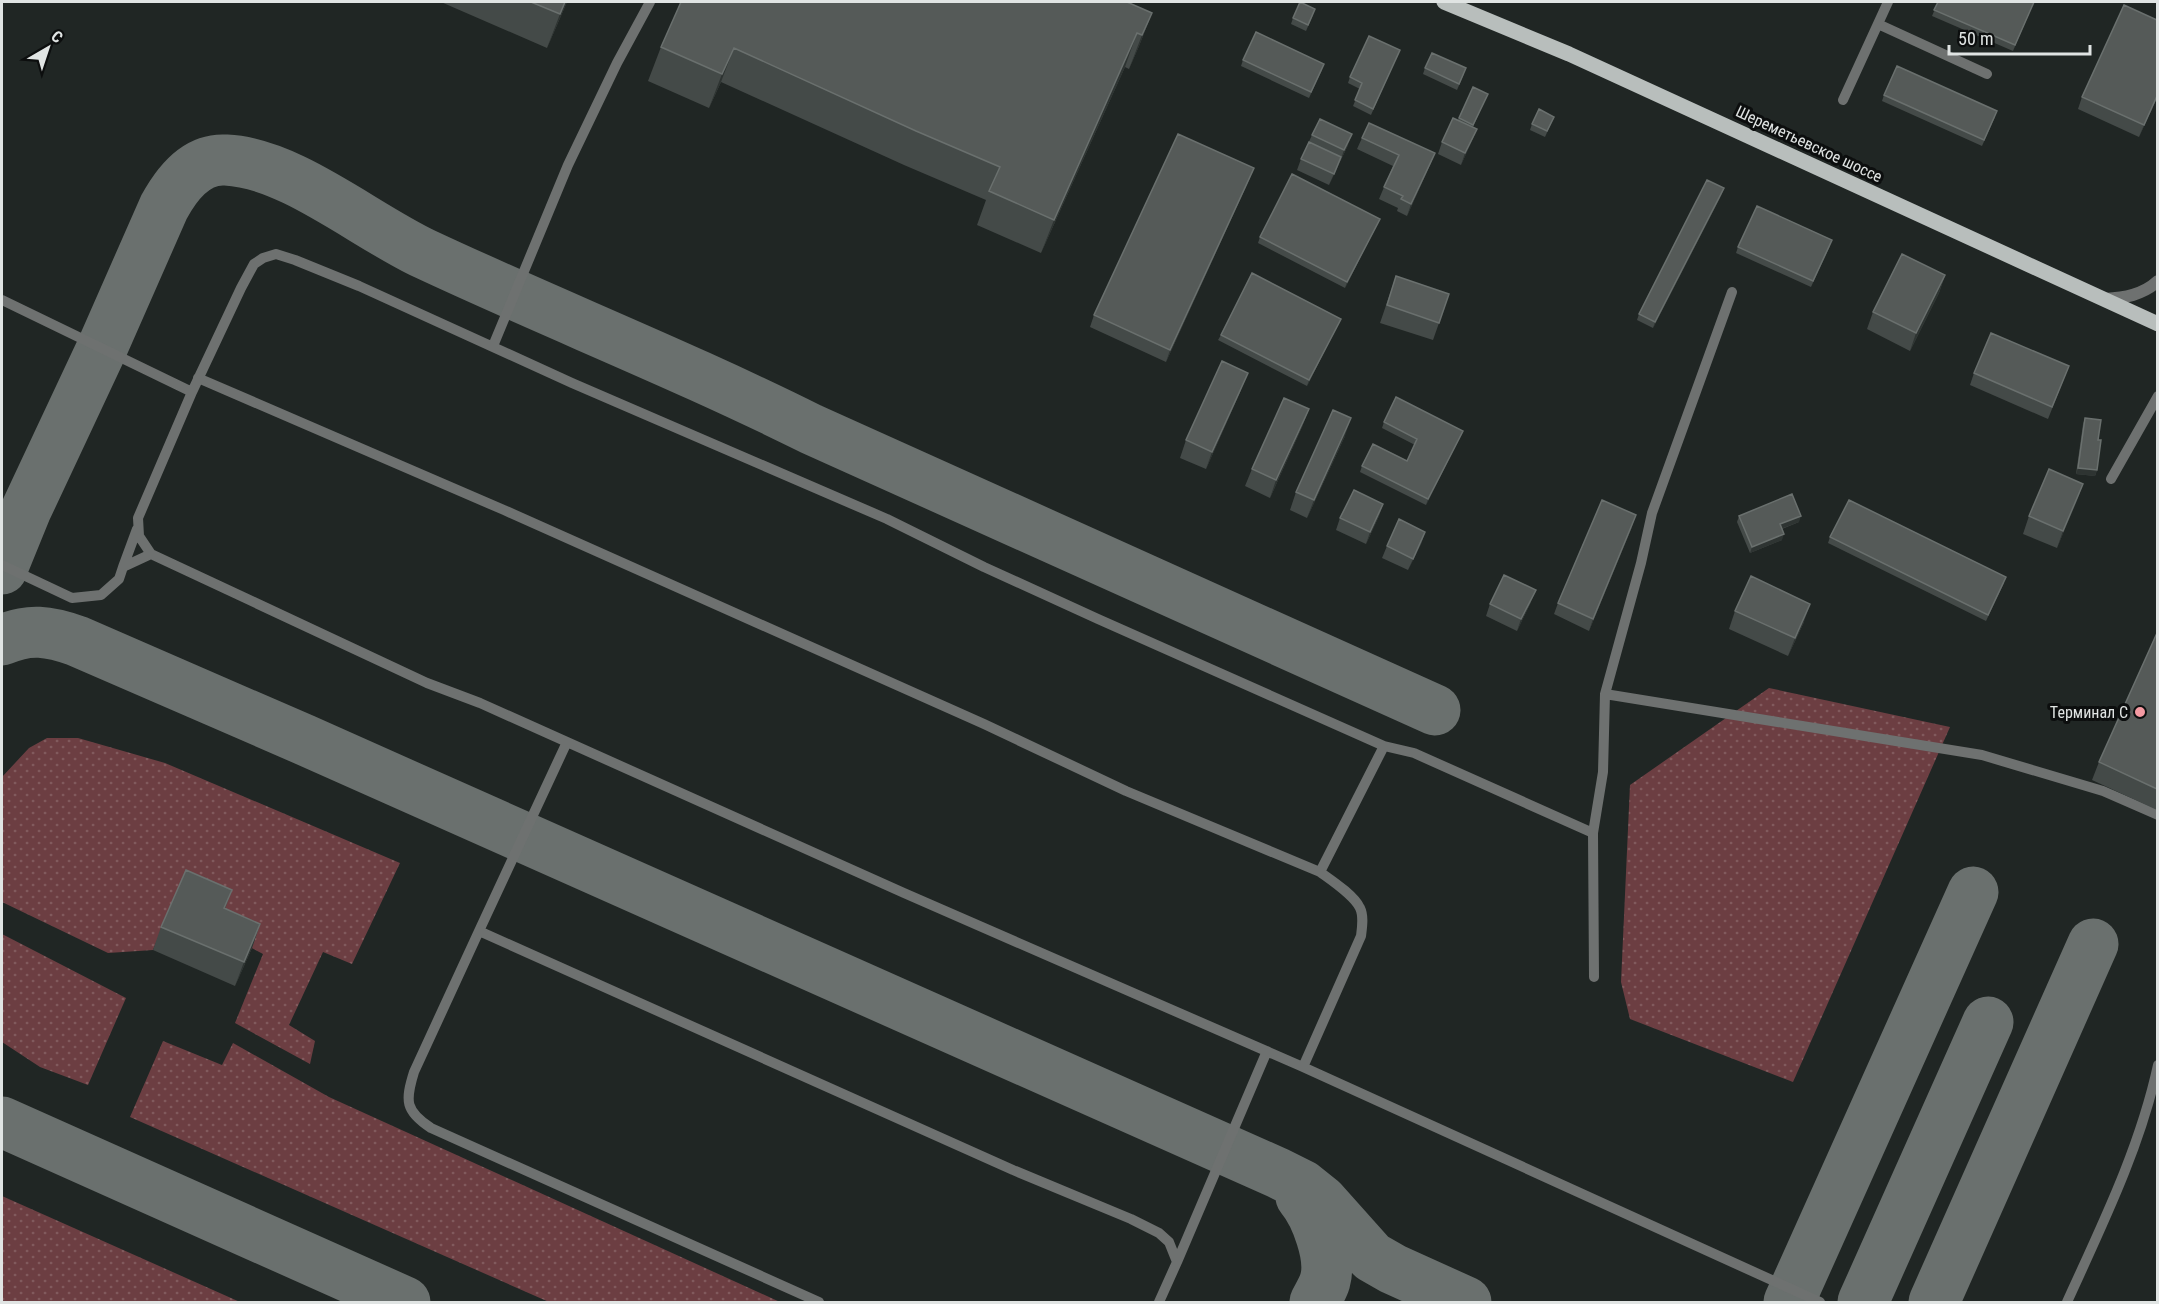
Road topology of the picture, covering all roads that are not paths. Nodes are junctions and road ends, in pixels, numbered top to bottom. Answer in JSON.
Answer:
{"nodes":[{"id":1,"x":650,"y":2,"type":"edge"},
{"id":2,"x":1444,"y":2,"type":"edge"},
{"id":3,"x":1888,"y":2,"type":"edge"},
{"id":4,"x":1878,"y":24,"type":"junction"},
{"id":5,"x":1987,"y":74,"type":"dead end"},
{"id":6,"x":1843,"y":100,"type":"dead end"},
{"id":7,"x":2157,"y":281,"type":"edge"},
{"id":8,"x":1732,"y":292,"type":"dead end"},
{"id":9,"x":2,"y":300,"type":"edge"},
{"id":10,"x":2104,"y":300,"type":"junction"},
{"id":11,"x":2154,"y":320,"type":"edge"},
{"id":12,"x":2157,"y":332,"type":"edge"},
{"id":13,"x":493,"y":346,"type":"junction"},
{"id":14,"x":198,"y":378,"type":"junction"},
{"id":15,"x":192,"y":392,"type":"junction"},
{"id":16,"x":2157,"y":396,"type":"edge"},
{"id":17,"x":2111,"y":479,"type":"dead end"},
{"id":18,"x":137,"y":529,"type":"junction"},
{"id":19,"x":151,"y":554,"type":"junction"},
{"id":20,"x":2,"y":565,"type":"edge"},
{"id":21,"x":123,"y":567,"type":"junction"},
{"id":22,"x":1605,"y":694,"type":"junction"},
{"id":23,"x":567,"y":742,"type":"junction"},
{"id":24,"x":1384,"y":746,"type":"junction"},
{"id":25,"x":2157,"y":815,"type":"edge"},
{"id":26,"x":1593,"y":833,"type":"junction"},
{"id":27,"x":1320,"y":872,"type":"junction"},
{"id":28,"x":479,"y":930,"type":"junction"},
{"id":29,"x":1594,"y":977,"type":"dead end"},
{"id":30,"x":1267,"y":1051,"type":"junction"},
{"id":31,"x":2157,"y":1065,"type":"edge"},
{"id":32,"x":1303,"y":1067,"type":"junction"},
{"id":33,"x":1177,"y":1262,"type":"junction"},
{"id":34,"x":819,"y":1302,"type":"edge"},
{"id":35,"x":1159,"y":1302,"type":"edge"},
{"id":36,"x":1820,"y":1302,"type":"edge"},
{"id":37,"x":2067,"y":1302,"type":"edge"}],
"edges":[{"from":1,"to":13,"type":"lane"},
{"from":2,"to":10,"type":"main road","name":"Шереметьевское шоссе"},
{"from":3,"to":4,"type":"lane"},
{"from":4,"to":5,"type":"lane"},
{"from":4,"to":6,"type":"lane"},
{"from":7,"to":10,"type":"street"},
{"from":8,"to":22,"type":"lane"},
{"from":9,"to":15,"type":"lane"},
{"from":10,"to":11,"type":"main road","name":"Шереметьевское шоссе"},
{"from":11,"to":12,"type":"lane"},
{"from":13,"to":14,"type":"lane"},
{"from":13,"to":24,"type":"lane"},
{"from":14,"to":15,"type":"lane"},
{"from":14,"to":27,"type":"lane"},
{"from":15,"to":18,"type":"lane"},
{"from":16,"to":17,"type":"lane"},
{"from":18,"to":19,"type":"lane"},
{"from":18,"to":21,"type":"lane"},
{"from":19,"to":21,"type":"lane"},
{"from":19,"to":23,"type":"lane"},
{"from":20,"to":21,"type":"lane"},
{"from":22,"to":25,"type":"lane"},
{"from":22,"to":26,"type":"lane"},
{"from":23,"to":28,"type":"lane"},
{"from":23,"to":30,"type":"lane"},
{"from":24,"to":26,"type":"lane"},
{"from":24,"to":27,"type":"lane"},
{"from":26,"to":29,"type":"lane"},
{"from":27,"to":32,"type":"lane"},
{"from":28,"to":33,"type":"lane"},
{"from":28,"to":34,"type":"lane"},
{"from":30,"to":32,"type":"lane"},
{"from":30,"to":33,"type":"lane"},
{"from":31,"to":37,"type":"lane"},
{"from":32,"to":36,"type":"lane"},
{"from":33,"to":35,"type":"lane"}]}
